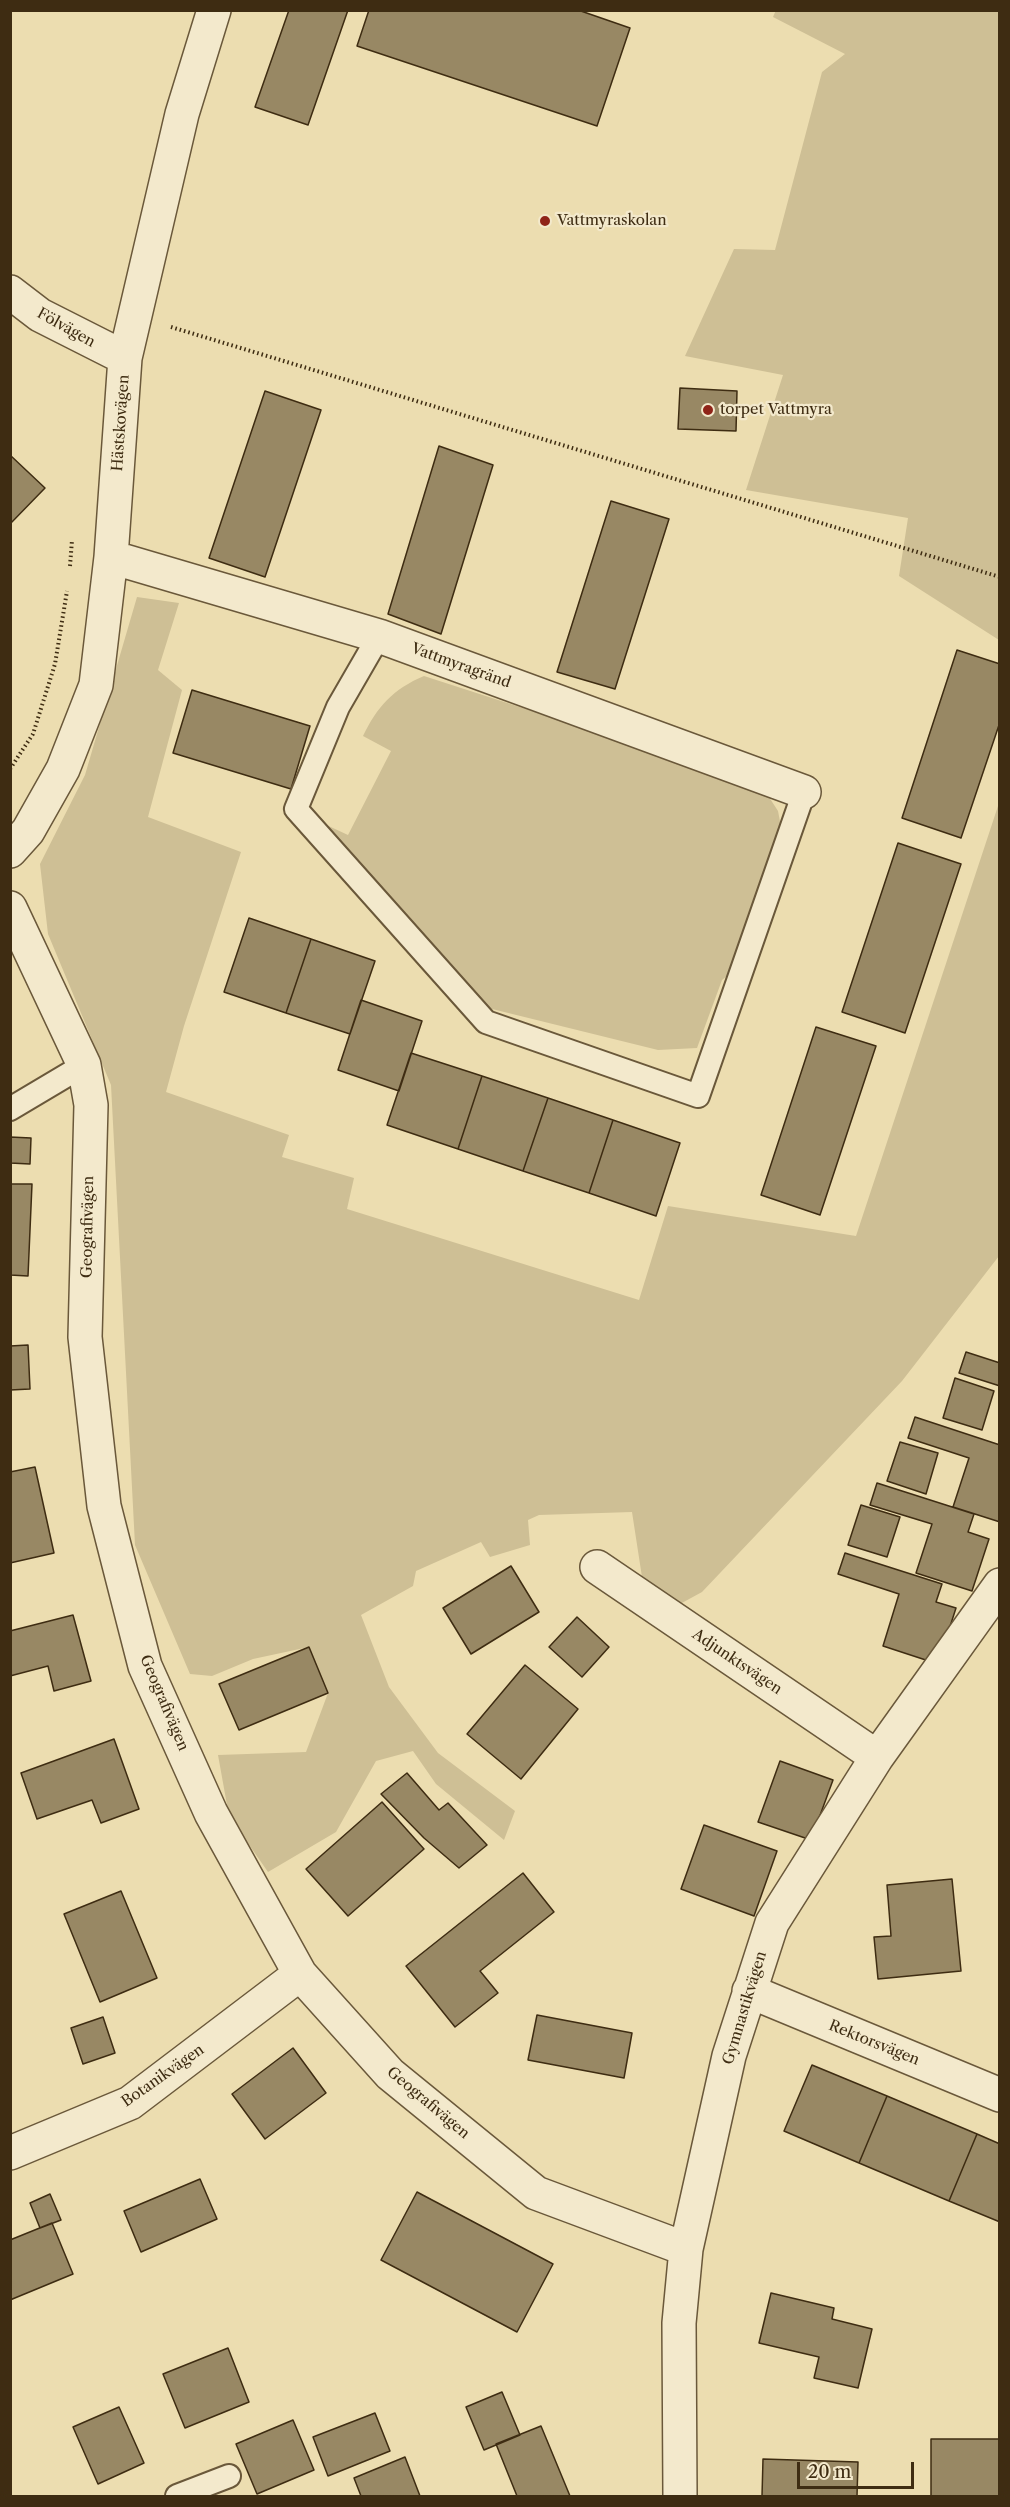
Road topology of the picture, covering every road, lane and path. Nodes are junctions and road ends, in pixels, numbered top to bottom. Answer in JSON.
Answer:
{"nodes":[{"id":1,"x":214,"y":10,"type":"edge"},
{"id":2,"x":10,"y":292,"type":"edge"},
{"id":3,"x":136,"y":316,"type":"junction"},
{"id":4,"x":125,"y":358,"type":"junction"},
{"id":5,"x":73,"y":538,"type":"dead end"},
{"id":6,"x":111,"y":557,"type":"junction"},
{"id":7,"x":69,"y":573,"type":"dead end"},
{"id":8,"x":999,"y":577,"type":"edge"},
{"id":9,"x":68,"y":584,"type":"dead end"},
{"id":10,"x":379,"y":636,"type":"junction"},
{"id":11,"x":10,"y":769,"type":"edge"},
{"id":12,"x":804,"y":792,"type":"joint"},
{"id":13,"x":19,"y":841,"type":"edge"},
{"id":14,"x":10,"y":908,"type":"edge"},
{"id":15,"x":84,"y":1065,"type":"junction"},
{"id":16,"x":10,"y":1109,"type":"edge"},
{"id":17,"x":597,"y":1567,"type":"dead end"},
{"id":18,"x":999,"y":1585,"type":"edge"},
{"id":19,"x":877,"y":1757,"type":"junction"},
{"id":20,"x":300,"y":1974,"type":"junction"},
{"id":21,"x":749,"y":1991,"type":"junction"},
{"id":22,"x":999,"y":2095,"type":"edge"},
{"id":23,"x":10,"y":2154,"type":"edge"},
{"id":24,"x":686,"y":2249,"type":"junction"},
{"id":25,"x":229,"y":2476,"type":"dead end"},
{"id":26,"x":177,"y":2496,"type":"edge"},
{"id":27,"x":680,"y":2496,"type":"edge"}],
"edges":[{"from":1,"to":3,"type":"street","name":"Hästskovägen"},
{"from":2,"to":4,"type":"street","name":"Fölvägen"},
{"from":3,"to":4,"type":"street","name":"Hästskovägen"},
{"from":3,"to":8,"type":"path"},
{"from":4,"to":6,"type":"street","name":"Hästskovägen"},
{"from":5,"to":7,"type":"path"},
{"from":6,"to":10,"type":"street","name":"Vattmyragränd"},
{"from":6,"to":13,"type":"street","name":"Hästskovägen"},
{"from":9,"to":11,"type":"path"},
{"from":10,"to":12,"type":"street","name":"Vattmyragränd"},
{"from":10,"to":12,"type":"lane"},
{"from":14,"to":15,"type":"street","name":"Geografivägen"},
{"from":15,"to":16,"type":"lane"},
{"from":15,"to":20,"type":"street","name":"Geografivägen"},
{"from":17,"to":19,"type":"street","name":"Adjunktsvägen"},
{"from":18,"to":19,"type":"street","name":"Gymnastikvägen"},
{"from":19,"to":21,"type":"street","name":"Gymnastikvägen"},
{"from":20,"to":23,"type":"street","name":"Botanikvägen"},
{"from":20,"to":24,"type":"street","name":"Geografivägen"},
{"from":21,"to":22,"type":"street","name":"Rektorsvägen"},
{"from":21,"to":24,"type":"street","name":"Gymnastikvägen"},
{"from":24,"to":27,"type":"street","name":"Gymnastikvägen"},
{"from":25,"to":26,"type":"lane"}]}
